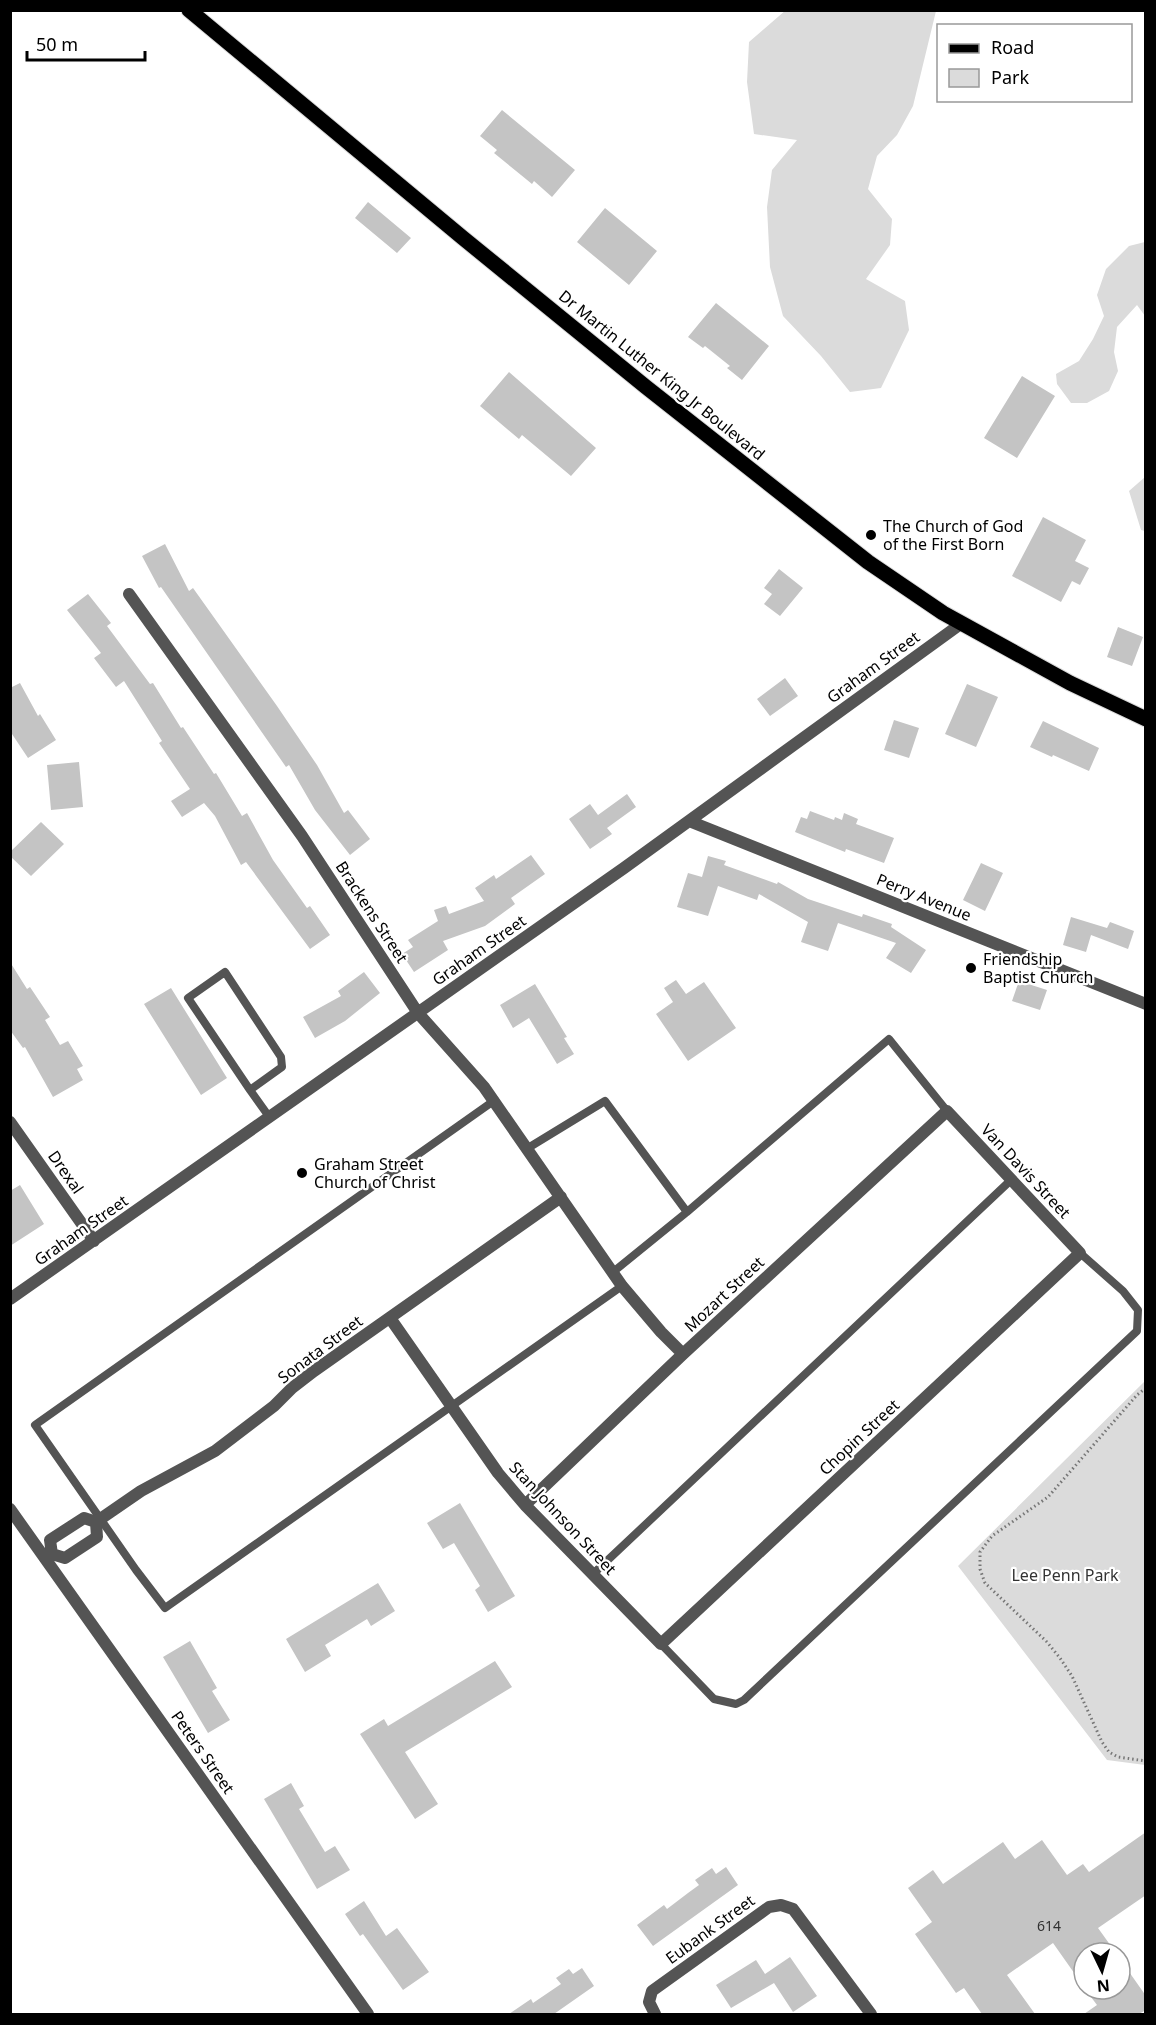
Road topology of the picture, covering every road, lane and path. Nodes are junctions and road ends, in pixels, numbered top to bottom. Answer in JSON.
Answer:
{"nodes":[{"id":1,"x":189,"y":10,"type":"edge"},
{"id":2,"x":129,"y":594,"type":"dead end"},
{"id":3,"x":962,"y":623,"type":"junction"},
{"id":4,"x":1146,"y":719,"type":"edge"},
{"id":5,"x":690,"y":821,"type":"junction"},
{"id":6,"x":1146,"y":1004,"type":"edge"},
{"id":7,"x":418,"y":1013,"type":"junction"},
{"id":8,"x":250,"y":1090,"type":"junction"},
{"id":9,"x":495,"y":1101,"type":"junction"},
{"id":10,"x":948,"y":1111,"type":"junction"},
{"id":11,"x":270,"y":1118,"type":"junction"},
{"id":12,"x":10,"y":1122,"type":"edge"},
{"id":13,"x":528,"y":1148,"type":"junction"},
{"id":14,"x":1011,"y":1180,"type":"junction"},
{"id":15,"x":561,"y":1197,"type":"junction"},
{"id":16,"x":687,"y":1212,"type":"junction"},
{"id":17,"x":94,"y":1241,"type":"junction"},
{"id":18,"x":1080,"y":1253,"type":"junction"},
{"id":19,"x":613,"y":1272,"type":"junction"},
{"id":20,"x":622,"y":1286,"type":"junction"},
{"id":21,"x":10,"y":1299,"type":"edge"},
{"id":22,"x":390,"y":1318,"type":"junction"},
{"id":23,"x":683,"y":1354,"type":"junction"},
{"id":24,"x":1146,"y":1388,"type":"edge"},
{"id":25,"x":452,"y":1407,"type":"junction"},
{"id":26,"x":525,"y":1505,"type":"junction"},
{"id":27,"x":10,"y":1509,"type":"edge"},
{"id":28,"x":99,"y":1520,"type":"junction"},
{"id":29,"x":49,"y":1556,"type":"junction"},
{"id":30,"x":593,"y":1575,"type":"junction"},
{"id":31,"x":661,"y":1644,"type":"junction"},
{"id":32,"x":1146,"y":1761,"type":"edge"},
{"id":33,"x":368,"y":2014,"type":"edge"},
{"id":34,"x":655,"y":2014,"type":"edge"},
{"id":35,"x":871,"y":2014,"type":"edge"}],
"edges":[{"from":1,"to":3,"type":"main road","name":"Dr Martin Luther King Jr Boulevard"},
{"from":2,"to":7,"type":"street","name":"Brackens Street"},
{"from":3,"to":4,"type":"main road","name":"Dr Martin Luther King Jr Boulevard"},
{"from":3,"to":5,"type":"street","name":"Graham Street"},
{"from":5,"to":6,"type":"street","name":"Perry Avenue"},
{"from":5,"to":7,"type":"street","name":"Graham Street"},
{"from":7,"to":9,"type":"street","name":"Brackens Street"},
{"from":7,"to":11,"type":"street","name":"Graham Street"},
{"from":8,"to":8,"type":"lane"},
{"from":8,"to":11,"type":"lane"},
{"from":9,"to":13,"type":"street","name":"Brackens Street"},
{"from":9,"to":28,"type":"lane"},
{"from":10,"to":14,"type":"street","name":"Van Davis Street"},
{"from":10,"to":16,"type":"lane"},
{"from":10,"to":23,"type":"street","name":"Mozart Street"},
{"from":11,"to":17,"type":"street","name":"Graham Street"},
{"from":12,"to":17,"type":"street","name":"Drexal"},
{"from":13,"to":15,"type":"street","name":"Brackens Street"},
{"from":13,"to":16,"type":"lane"},
{"from":14,"to":18,"type":"street","name":"Van Davis Street"},
{"from":14,"to":30,"type":"lane"},
{"from":15,"to":19,"type":"street","name":"Brackens Street"},
{"from":15,"to":22,"type":"street","name":"Sonata Street"},
{"from":16,"to":19,"type":"lane"},
{"from":17,"to":21,"type":"street","name":"Graham Street"},
{"from":18,"to":31,"type":"street","name":"Chopin Street"},
{"from":18,"to":31,"type":"lane"},
{"from":19,"to":20,"type":"street","name":"Brackens Street"},
{"from":20,"to":23,"type":"street","name":"Brackens Street"},
{"from":20,"to":25,"type":"lane"},
{"from":22,"to":25,"type":"street","name":"Stan Johnson Street"},
{"from":22,"to":28,"type":"street","name":"Sonata Street"},
{"from":23,"to":26,"type":"street","name":"Mozart Street"},
{"from":24,"to":32,"type":"path"},
{"from":25,"to":26,"type":"street","name":"Stan Johnson Street"},
{"from":25,"to":28,"type":"lane"},
{"from":26,"to":30,"type":"street","name":"Stan Johnson Street"},
{"from":27,"to":29,"type":"street","name":"Peters Street"},
{"from":28,"to":29,"type":"street","name":"Sonata Street"},
{"from":28,"to":29,"type":"street","name":"Sonata Street"},
{"from":29,"to":33,"type":"street","name":"Peters Street"},
{"from":30,"to":31,"type":"street","name":"Stan Johnson Street"},
{"from":34,"to":35,"type":"street","name":"Eubank Street"}]}
